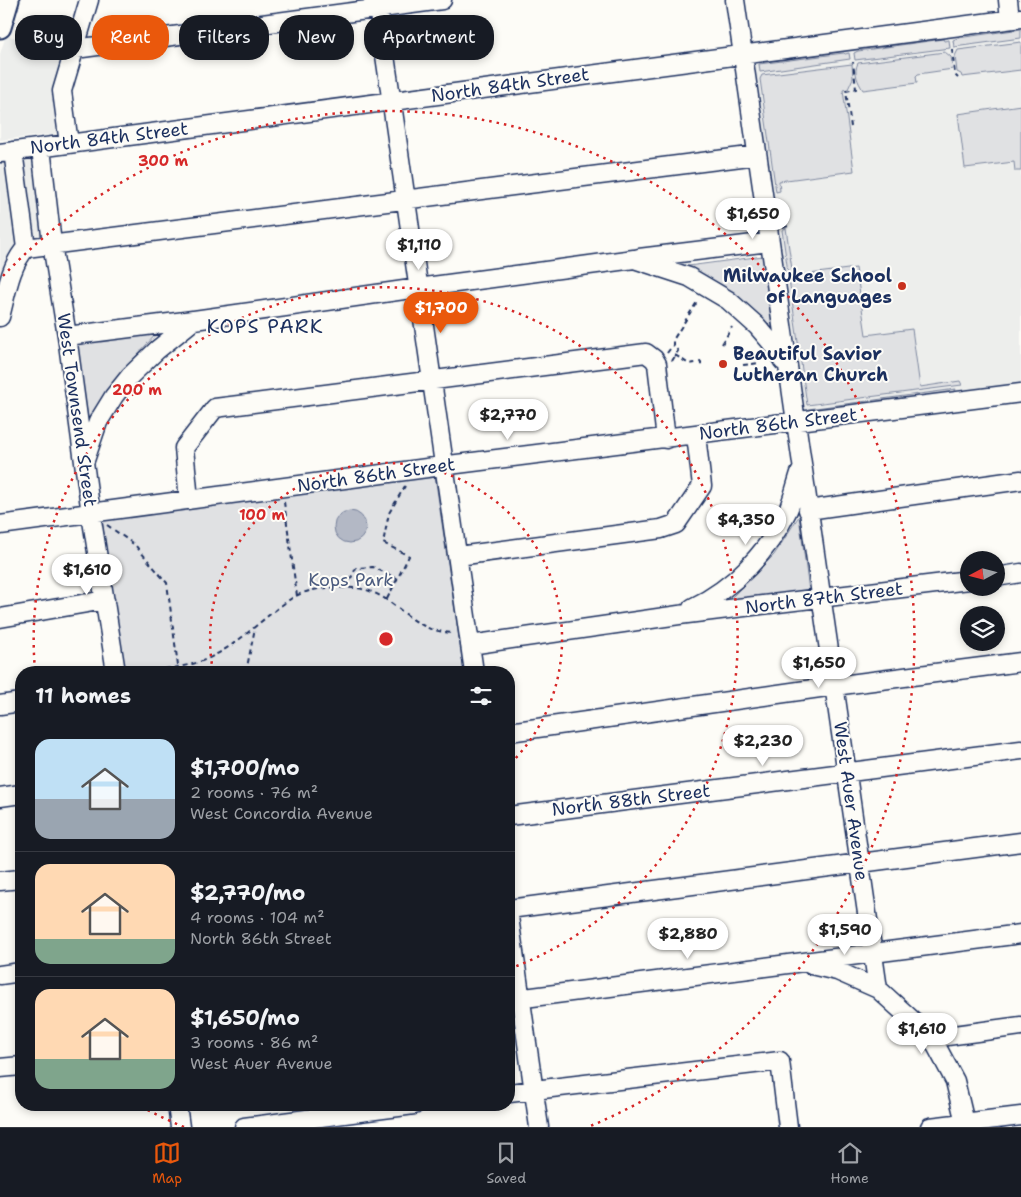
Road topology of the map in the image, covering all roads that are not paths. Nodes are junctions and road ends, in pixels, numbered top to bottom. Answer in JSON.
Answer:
{"nodes":[{"id":1,"x":8,"y":0,"type":"edge"},
{"id":2,"x":89,"y":0,"type":"edge"},
{"id":3,"x":442,"y":0,"type":"edge"},
{"id":4,"x":735,"y":0,"type":"edge"},
{"id":5,"x":1008,"y":0,"type":"edge"},
{"id":6,"x":378,"y":4,"type":"edge"},
{"id":7,"x":1016,"y":18,"type":"edge"},
{"id":8,"x":82,"y":26,"type":"edge"},
{"id":9,"x":0,"y":27,"type":"edge"},
{"id":10,"x":82,"y":48,"type":"edge"},
{"id":11,"x":743,"y":54,"type":"junction"},
{"id":12,"x":72,"y":60,"type":"edge"},
{"id":13,"x":392,"y":101,"type":"junction"},
{"id":14,"x":69,"y":144,"type":"junction"},
{"id":15,"x":41,"y":148,"type":"junction"},
{"id":16,"x":6,"y":152,"type":"edge"},
{"id":17,"x":758,"y":155,"type":"junction"},
{"id":18,"x":405,"y":200,"type":"junction"},
{"id":19,"x":770,"y":242,"type":"junction"},
{"id":20,"x":52,"y":244,"type":"junction"},
{"id":21,"x":26,"y":248,"type":"junction"},
{"id":22,"x":634,"y":259,"type":"junction"},
{"id":23,"x":418,"y":288,"type":"junction"},
{"id":24,"x":0,"y":317,"type":"edge"},
{"id":25,"x":194,"y":320,"type":"junction"},
{"id":26,"x":67,"y":336,"type":"junction"},
{"id":27,"x":787,"y":368,"type":"junction"},
{"id":28,"x":432,"y":380,"type":"junction"},
{"id":29,"x":1021,"y":393,"type":"edge"},
{"id":30,"x":796,"y":422,"type":"junction"},
{"id":31,"x":696,"y":435,"type":"junction"},
{"id":32,"x":666,"y":438,"type":"junction"},
{"id":33,"x":85,"y":460,"type":"junction"},
{"id":34,"x":444,"y":465,"type":"junction"},
{"id":35,"x":801,"y":468,"type":"junction"},
{"id":36,"x":1021,"y":480,"type":"edge"},
{"id":37,"x":189,"y":500,"type":"junction"},
{"id":38,"x":808,"y":510,"type":"junction"},
{"id":39,"x":91,"y":514,"type":"junction"},
{"id":40,"x":0,"y":525,"type":"edge"},
{"id":41,"x":458,"y":556,"type":"junction"},
{"id":42,"x":1021,"y":573,"type":"edge"},
{"id":43,"x":1005,"y":575,"type":"edge"},
{"id":44,"x":960,"y":581,"type":"edge"},
{"id":45,"x":821,"y":599,"type":"junction"},
{"id":46,"x":104,"y":600,"type":"junction"},
{"id":47,"x":679,"y":615,"type":"junction"},
{"id":48,"x":0,"y":618,"type":"edge"},
{"id":49,"x":470,"y":645,"type":"junction"},
{"id":50,"x":1021,"y":662,"type":"edge"},
{"id":51,"x":115,"y":666,"type":"edge"},
{"id":52,"x":473,"y":666,"type":"edge"},
{"id":53,"x":834,"y":686,"type":"junction"},
{"id":54,"x":15,"y":703,"type":"edge"},
{"id":55,"x":0,"y":705,"type":"edge"},
{"id":56,"x":515,"y":731,"type":"edge"},
{"id":57,"x":1021,"y":750,"type":"edge"},
{"id":58,"x":847,"y":772,"type":"junction"},
{"id":59,"x":15,"y":795,"type":"edge"},
{"id":60,"x":0,"y":797,"type":"edge"},
{"id":61,"x":515,"y":815,"type":"edge"},
{"id":62,"x":1021,"y":842,"type":"edge"},
{"id":63,"x":860,"y":863,"type":"junction"},
{"id":64,"x":15,"y":880,"type":"edge"},
{"id":65,"x":0,"y":881,"type":"edge"},
{"id":66,"x":515,"y":908,"type":"edge"},
{"id":67,"x":1021,"y":934,"type":"edge"},
{"id":68,"x":872,"y":953,"type":"junction"},
{"id":69,"x":798,"y":962,"type":"junction"},
{"id":70,"x":15,"y":973,"type":"edge"},
{"id":71,"x":0,"y":975,"type":"edge"},
{"id":72,"x":878,"y":989,"type":"junction"},
{"id":73,"x":515,"y":1000,"type":"edge"},
{"id":74,"x":515,"y":1005,"type":"edge"},
{"id":75,"x":1021,"y":1026,"type":"edge"},
{"id":76,"x":932,"y":1038,"type":"junction"},
{"id":77,"x":15,"y":1067,"type":"edge"},
{"id":78,"x":0,"y":1068,"type":"edge"},
{"id":79,"x":533,"y":1090,"type":"junction"},
{"id":80,"x":515,"y":1092,"type":"edge"},
{"id":81,"x":178,"y":1111,"type":"edge"},
{"id":82,"x":368,"y":1111,"type":"edge"},
{"id":83,"x":1021,"y":1116,"type":"edge"},
{"id":84,"x":966,"y":1125,"type":"edge"},
{"id":85,"x":180,"y":1127,"type":"edge"},
{"id":86,"x":244,"y":1127,"type":"edge"},
{"id":87,"x":539,"y":1127,"type":"edge"},
{"id":88,"x":788,"y":1127,"type":"edge"},
{"id":89,"x":930,"y":1127,"type":"edge"}],
"edges":[{"from":1,"to":9,"type":"main road"},
{"from":2,"to":8,"type":"street"},
{"from":3,"to":6,"type":"street"},
{"from":4,"to":11,"type":"street","name":"West Auer Avenue"},
{"from":5,"to":7,"type":"street"},
{"from":6,"to":10,"type":"street"},
{"from":6,"to":13,"type":"street"},
{"from":7,"to":11,"type":"street","name":"North 84th Street"},
{"from":11,"to":13,"type":"street","name":"North 84th Street"},
{"from":11,"to":17,"type":"street","name":"West Auer Avenue"},
{"from":12,"to":14,"type":"street"},
{"from":13,"to":14,"type":"street","name":"North 84th Street"},
{"from":13,"to":18,"type":"street"},
{"from":14,"to":15,"type":"street","name":"North 84th Street"},
{"from":15,"to":16,"type":"street","name":"North 84th Street"},
{"from":15,"to":20,"type":"street","name":"West Townsend Street"},
{"from":16,"to":21,"type":"street"},
{"from":17,"to":18,"type":"street"},
{"from":17,"to":19,"type":"street","name":"West Auer Avenue"},
{"from":18,"to":20,"type":"street"},
{"from":18,"to":23,"type":"street"},
{"from":19,"to":22,"type":"street"},
{"from":19,"to":27,"type":"street","name":"West Auer Avenue"},
{"from":20,"to":21,"type":"street"},
{"from":20,"to":26,"type":"street","name":"West Townsend Street"},
{"from":21,"to":24,"type":"street"},
{"from":22,"to":23,"type":"street"},
{"from":22,"to":27,"type":"street"},
{"from":23,"to":25,"type":"street"},
{"from":23,"to":28,"type":"street"},
{"from":25,"to":26,"type":"street"},
{"from":25,"to":33,"type":"street"},
{"from":26,"to":33,"type":"street","name":"West Townsend Street"},
{"from":27,"to":30,"type":"street","name":"West Auer Avenue"},
{"from":28,"to":32,"type":"street"},
{"from":28,"to":34,"type":"street"},
{"from":28,"to":37,"type":"street"},
{"from":29,"to":30,"type":"street","name":"North 86th Street"},
{"from":30,"to":31,"type":"street","name":"North 86th Street"},
{"from":30,"to":35,"type":"street","name":"West Auer Avenue"},
{"from":31,"to":32,"type":"street","name":"North 86th Street"},
{"from":31,"to":41,"type":"street"},
{"from":32,"to":34,"type":"street","name":"North 86th Street"},
{"from":33,"to":39,"type":"street","name":"West Townsend Street"},
{"from":34,"to":37,"type":"street","name":"North 86th Street"},
{"from":34,"to":41,"type":"street"},
{"from":35,"to":38,"type":"street","name":"West Auer Avenue"},
{"from":35,"to":47,"type":"street","name":"North 87th Street"},
{"from":36,"to":38,"type":"street"},
{"from":37,"to":39,"type":"street","name":"North 86th Street"},
{"from":38,"to":45,"type":"street","name":"West Auer Avenue"},
{"from":39,"to":40,"type":"street","name":"North 86th Street"},
{"from":39,"to":46,"type":"street","name":"West Townsend Street"},
{"from":41,"to":49,"type":"street"},
{"from":42,"to":43,"type":"street"},
{"from":44,"to":45,"type":"street","name":"North 87th Street"},
{"from":45,"to":47,"type":"street","name":"North 87th Street"},
{"from":45,"to":53,"type":"street","name":"West Auer Avenue"},
{"from":46,"to":48,"type":"street"},
{"from":46,"to":51,"type":"street","name":"West Townsend Street"},
{"from":47,"to":49,"type":"street","name":"North 87th Street"},
{"from":49,"to":52,"type":"street"},
{"from":50,"to":53,"type":"street"},
{"from":53,"to":56,"type":"street"},
{"from":53,"to":58,"type":"street","name":"West Auer Avenue"},
{"from":54,"to":55,"type":"street"},
{"from":57,"to":58,"type":"street","name":"North 88th Street"},
{"from":58,"to":61,"type":"street","name":"North 88th Street"},
{"from":58,"to":63,"type":"street","name":"West Auer Avenue"},
{"from":59,"to":60,"type":"street"},
{"from":62,"to":63,"type":"street"},
{"from":63,"to":66,"type":"street"},
{"from":63,"to":68,"type":"street","name":"West Auer Avenue"},
{"from":64,"to":65,"type":"street"},
{"from":67,"to":68,"type":"street"},
{"from":68,"to":69,"type":"street"},
{"from":68,"to":72,"type":"street","name":"West Auer Avenue"},
{"from":69,"to":72,"type":"street"},
{"from":69,"to":73,"type":"street"},
{"from":70,"to":71,"type":"street"},
{"from":72,"to":76,"type":"street"},
{"from":74,"to":79,"type":"street"},
{"from":75,"to":76,"type":"street"},
{"from":76,"to":84,"type":"street"},
{"from":77,"to":78,"type":"street"},
{"from":79,"to":80,"type":"street"},
{"from":79,"to":87,"type":"street"},
{"from":79,"to":88,"type":"street"},
{"from":81,"to":85,"type":"street"},
{"from":82,"to":86,"type":"street"},
{"from":83,"to":84,"type":"street"},
{"from":84,"to":89,"type":"street"}]}
